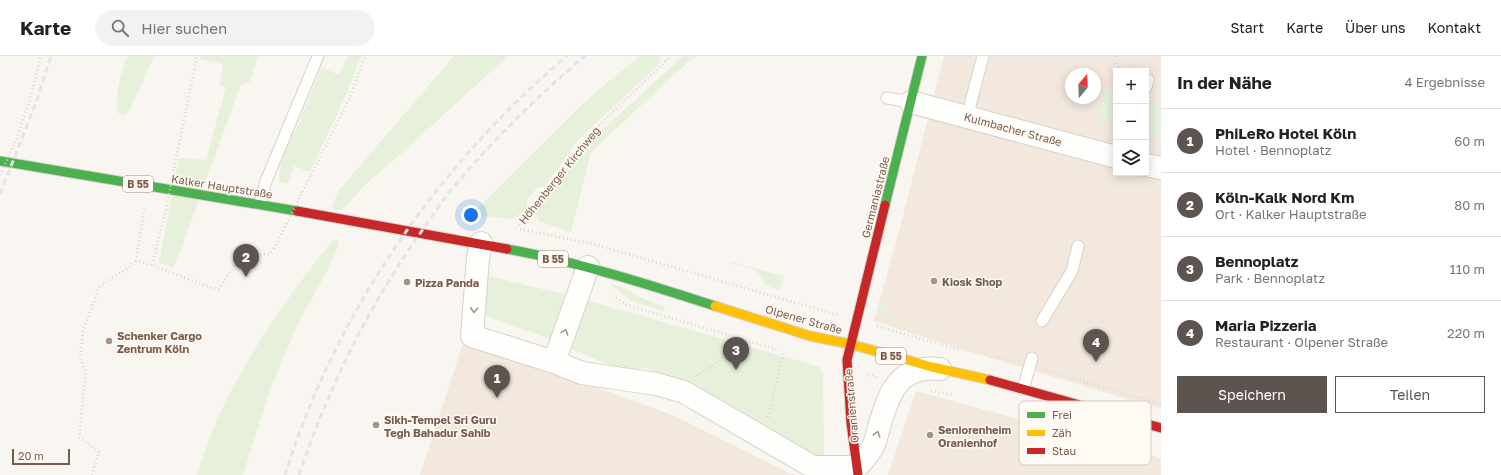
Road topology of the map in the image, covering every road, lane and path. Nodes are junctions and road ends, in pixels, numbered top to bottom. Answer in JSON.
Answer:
{"nodes":[{"id":1,"x":41,"y":56,"type":"edge"},
{"id":2,"x":197,"y":56,"type":"edge"},
{"id":3,"x":318,"y":56,"type":"edge"},
{"id":4,"x":365,"y":56,"type":"edge"},
{"id":5,"x":671,"y":56,"type":"edge"},
{"id":6,"x":922,"y":56,"type":"edge"},
{"id":7,"x":983,"y":56,"type":"edge"},
{"id":8,"x":1116,"y":56,"type":"edge"},
{"id":9,"x":1118,"y":68,"type":"edge"},
{"id":10,"x":1109,"y":69,"type":"dead end"},
{"id":11,"x":1113,"y":70,"type":"edge"},
{"id":12,"x":887,"y":98,"type":"dead end"},
{"id":13,"x":911,"y":102,"type":"junction"},
{"id":14,"x":967,"y":117,"type":"junction"},
{"id":15,"x":1113,"y":156,"type":"edge"},
{"id":16,"x":0,"y":162,"type":"edge"},
{"id":17,"x":1149,"y":165,"type":"edge"},
{"id":18,"x":1161,"y":168,"type":"edge"},
{"id":19,"x":0,"y":175,"type":"edge"},
{"id":20,"x":146,"y":201,"type":"dead end"},
{"id":21,"x":260,"y":204,"type":"junction"},
{"id":22,"x":439,"y":236,"type":"joint"},
{"id":23,"x":481,"y":243,"type":"junction"},
{"id":24,"x":1078,"y":246,"type":"dead end"},
{"id":25,"x":136,"y":261,"type":"junction"},
{"id":26,"x":152,"y":264,"type":"junction"},
{"id":27,"x":588,"y":267,"type":"junction"},
{"id":28,"x":614,"y":296,"type":"dead end"},
{"id":29,"x":856,"y":320,"type":"junction"},
{"id":30,"x":1042,"y":321,"type":"dead end"},
{"id":31,"x":736,"y":338,"type":"junction"},
{"id":32,"x":850,"y":344,"type":"junction"},
{"id":33,"x":784,"y":351,"type":"junction"},
{"id":34,"x":790,"y":353,"type":"dead end"},
{"id":35,"x":1032,"y":358,"type":"dead end"},
{"id":36,"x":554,"y":362,"type":"junction"},
{"id":37,"x":846,"y":368,"type":"junction"},
{"id":38,"x":941,"y":369,"type":"junction"},
{"id":39,"x":897,"y":384,"type":"junction"},
{"id":40,"x":1023,"y":389,"type":"junction"},
{"id":41,"x":684,"y":392,"type":"junction"},
{"id":42,"x":956,"y":395,"type":"dead end"},
{"id":43,"x":1065,"y":401,"type":"edge"},
{"id":44,"x":1151,"y":425,"type":"edge"},
{"id":45,"x":1161,"y":428,"type":"edge"},
{"id":46,"x":764,"y":438,"type":"junction"},
{"id":47,"x":857,"y":471,"type":"edge"},
{"id":48,"x":92,"y":475,"type":"edge"}],
"edges":[{"from":1,"to":19,"type":"path","bridge":true},
{"from":2,"to":26,"type":"path","bridge":true},
{"from":3,"to":21,"type":"lane"},
{"from":4,"to":26,"type":"path","bridge":true},
{"from":5,"to":29,"type":"path","name":"Höhenberger Kirchweg"},
{"from":6,"to":13,"type":"main road","name":"Germaniastraße"},
{"from":7,"to":14,"type":"lane"},
{"from":8,"to":9,"type":"path"},
{"from":10,"to":11,"type":"path"},
{"from":12,"to":13,"type":"lane"},
{"from":13,"to":14,"type":"street","name":"Kulmbacher Straße"},
{"from":13,"to":29,"type":"main road","name":"Germaniastraße"},
{"from":14,"to":15,"type":"street","name":"Kulmbacher Straße"},
{"from":16,"to":21,"type":"main road","name":"Kalker Hauptstraße","number":"B 55"},
{"from":17,"to":18,"type":"street"},
{"from":20,"to":25,"type":"path"},
{"from":21,"to":22,"type":"main road","name":"Kalker Hauptstraße","number":"B 55"},
{"from":22,"to":23,"type":"main road","name":"Olpener Straße","number":"B 55"},
{"from":23,"to":27,"type":"main road","name":"Olpener Straße","number":"B 55"},
{"from":23,"to":36,"type":"street","one_way":true},
{"from":24,"to":30,"type":"lane"},
{"from":25,"to":26,"type":"path"},
{"from":25,"to":48,"type":"path"},
{"from":27,"to":32,"type":"main road","name":"Olpener Straße","number":"B 55"},
{"from":36,"to":27,"type":"street","one_way":true},
{"from":28,"to":31,"type":"path"},
{"from":29,"to":32,"type":"main road","name":"Germaniastraße"},
{"from":31,"to":33,"type":"path"},
{"from":31,"to":41,"type":"path"},
{"from":32,"to":37,"type":"main road","name":"Oranienstraße"},
{"from":32,"to":38,"type":"main road","name":"Olpener Straße","number":"B 55"},
{"from":33,"to":34,"type":"path"},
{"from":33,"to":46,"type":"path"},
{"from":35,"to":40,"type":"lane"},
{"from":36,"to":41,"type":"street"},
{"from":37,"to":39,"type":"path"},
{"from":37,"to":47,"type":"main road","name":"Oranienstraße"},
{"from":38,"to":39,"type":"street","name":"Oranienstraße"},
{"from":38,"to":40,"type":"main road","name":"Olpener Straße","number":"B 55"},
{"from":39,"to":42,"type":"path"},
{"from":47,"to":39,"type":"street","name":"Oranienstraße","one_way":true},
{"from":40,"to":43,"type":"main road","name":"Olpener Straße","number":"B 55"},
{"from":41,"to":46,"type":"street"},
{"from":44,"to":45,"type":"main road","name":"Olpener Straße","number":"B 55"},
{"from":46,"to":47,"type":"street"}]}
